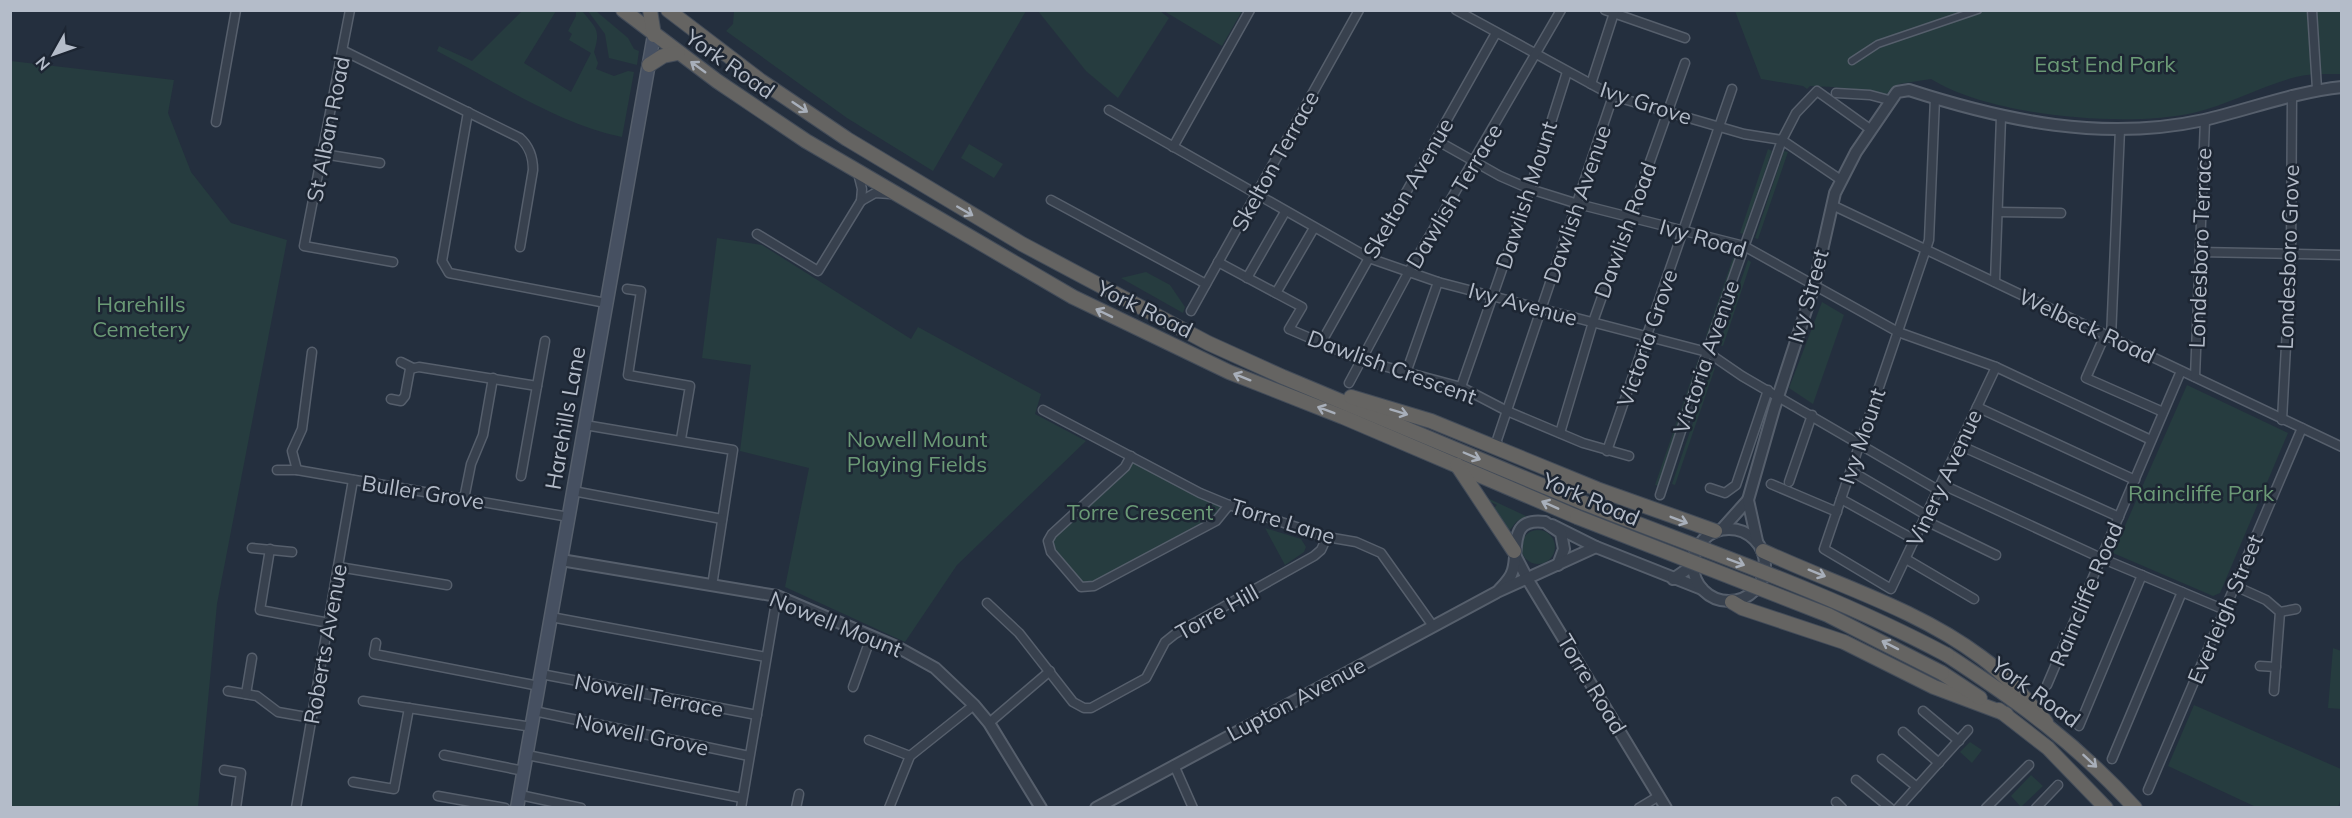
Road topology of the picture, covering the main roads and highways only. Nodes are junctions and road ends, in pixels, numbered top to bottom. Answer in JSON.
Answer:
{"nodes":[{"id":1,"x":623,"y":10,"type":"edge"},
{"id":2,"x":650,"y":10,"type":"edge"},
{"id":3,"x":668,"y":10,"type":"edge"},
{"id":4,"x":654,"y":35,"type":"junction"},
{"id":5,"x":678,"y":53,"type":"junction"},
{"id":6,"x":649,"y":64,"type":"junction"},
{"id":7,"x":1283,"y":377,"type":"junction"},
{"id":8,"x":1457,"y":465,"type":"junction"},
{"id":9,"x":1718,"y":530,"type":"road end"},
{"id":10,"x":1760,"y":546,"type":"road end"},
{"id":11,"x":1516,"y":556,"type":"road end"},
{"id":12,"x":1732,"y":602,"type":"road end"},
{"id":13,"x":2006,"y":714,"type":"junction"},
{"id":14,"x":2046,"y":722,"type":"junction"},
{"id":15,"x":518,"y":801,"type":"edge"},
{"id":16,"x":2106,"y":807,"type":"edge"},
{"id":17,"x":2135,"y":807,"type":"edge"}],
"edges":[{"from":1,"to":4,"type":"highway","name":"York Road"},
{"from":2,"to":4,"type":"highway"},
{"from":3,"to":7,"type":"highway","name":"York Road","one_way":true},
{"from":4,"to":5,"type":"highway","name":"York Road"},
{"from":4,"to":6,"type":"main road","name":"Harehills Lane"},
{"from":5,"to":6,"type":"highway"},
{"from":8,"to":5,"type":"highway","name":"York Road","one_way":true},
{"from":6,"to":15,"type":"main road","name":"Harehills Lane"},
{"from":7,"to":9,"type":"highway","one_way":true},
{"from":7,"to":14,"type":"highway","name":"York Road","one_way":true,"bridge":true},
{"from":8,"to":11,"type":"highway"},
{"from":13,"to":8,"type":"highway","name":"York Road","one_way":true,"bridge":true},
{"from":10,"to":14,"type":"highway","one_way":true},
{"from":12,"to":13,"type":"highway"},
{"from":13,"to":16,"type":"highway","name":"York Road"},
{"from":14,"to":17,"type":"highway","name":"York Road","one_way":true}]}
